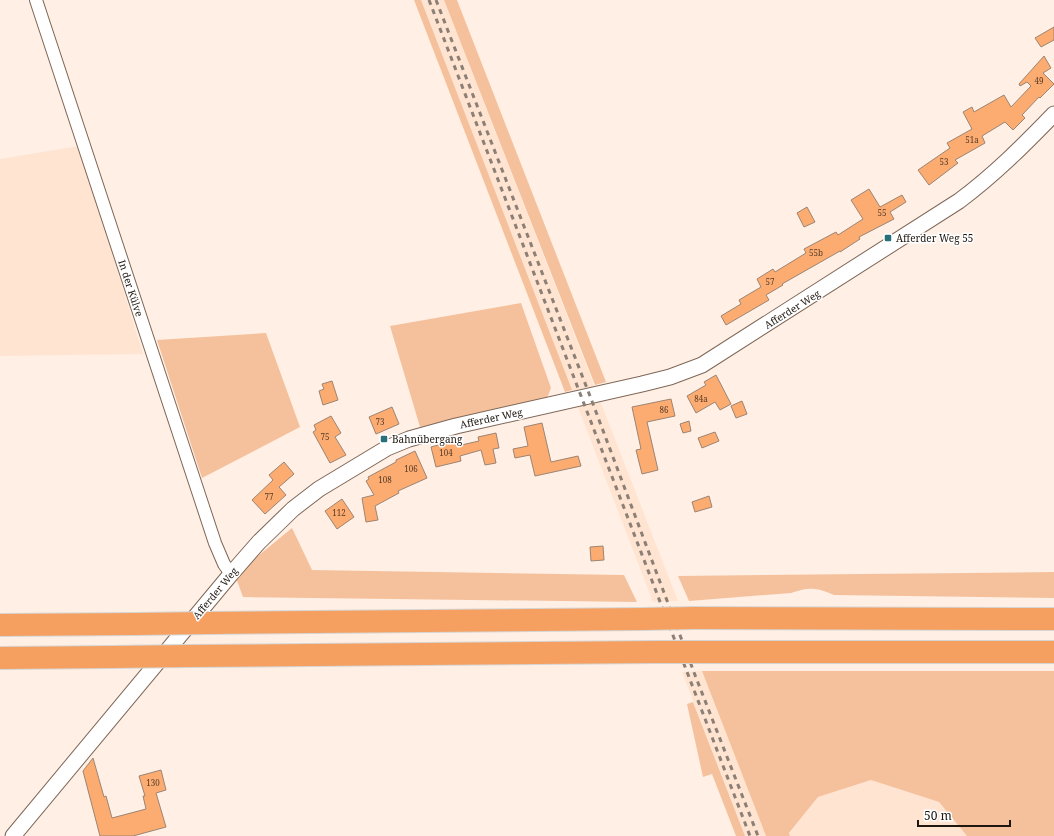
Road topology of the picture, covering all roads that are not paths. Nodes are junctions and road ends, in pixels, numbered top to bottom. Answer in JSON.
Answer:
{"nodes":[{"id":1,"x":36,"y":0,"type":"edge"},
{"id":2,"x":1054,"y":114,"type":"edge"},
{"id":3,"x":231,"y":574,"type":"junction"},
{"id":4,"x":1054,"y":618,"type":"edge"},
{"id":5,"x":0,"y":625,"type":"edge"},
{"id":6,"x":1054,"y":652,"type":"edge"},
{"id":7,"x":0,"y":658,"type":"edge"},
{"id":8,"x":13,"y":836,"type":"edge"}],
"edges":[{"from":1,"to":3,"type":"street","name":"In der Külve"},
{"from":2,"to":3,"type":"street","name":"Afferder Weg"},
{"from":3,"to":8,"type":"street","name":"Afferder Weg"},
{"from":4,"to":5,"type":"highway","bridge":true},
{"from":6,"to":7,"type":"highway","bridge":true}]}
